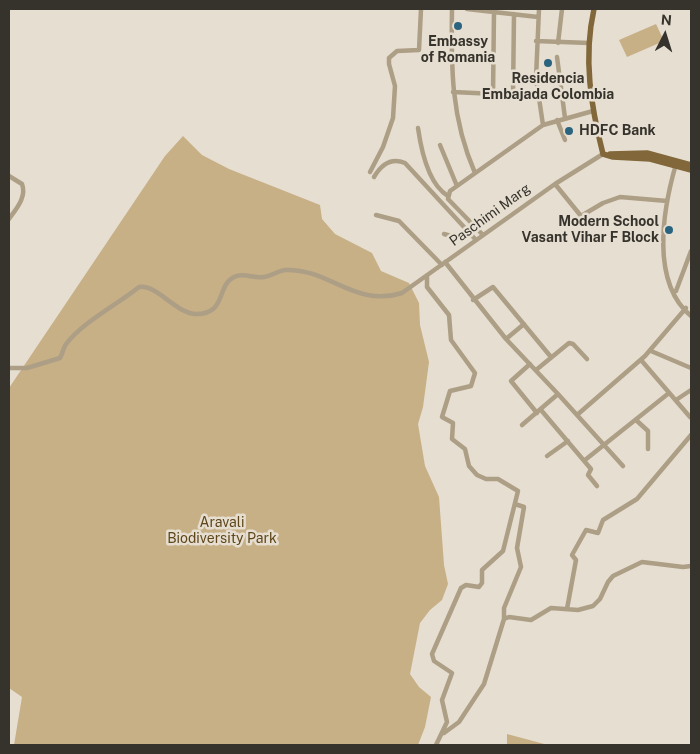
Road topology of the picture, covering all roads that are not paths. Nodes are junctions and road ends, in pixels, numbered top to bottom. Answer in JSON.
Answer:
{"nodes":[{"id":1,"x":421,"y":9,"type":"edge"},
{"id":2,"x":452,"y":9,"type":"edge"},
{"id":3,"x":467,"y":9,"type":"edge"},
{"id":4,"x":539,"y":9,"type":"edge"},
{"id":5,"x":562,"y":9,"type":"edge"},
{"id":6,"x":594,"y":9,"type":"edge"},
{"id":7,"x":496,"y":11,"type":"edge"},
{"id":8,"x":514,"y":14,"type":"junction"},
{"id":9,"x":538,"y":17,"type":"junction"},
{"id":10,"x":536,"y":41,"type":"junction"},
{"id":11,"x":558,"y":43,"type":"junction"},
{"id":12,"x":589,"y":43,"type":"junction"},
{"id":13,"x":557,"y":57,"type":"dead end"},
{"id":14,"x":453,"y":92,"type":"junction"},
{"id":15,"x":493,"y":94,"type":"junction"},
{"id":16,"x":513,"y":96,"type":"junction"},
{"id":17,"x":538,"y":96,"type":"junction"},
{"id":18,"x":593,"y":111,"type":"junction"},
{"id":19,"x":565,"y":118,"type":"junction"},
{"id":20,"x":557,"y":120,"type":"junction"},
{"id":21,"x":544,"y":125,"type":"junction"},
{"id":22,"x":418,"y":128,"type":"dead end"},
{"id":23,"x":565,"y":140,"type":"dead end"},
{"id":24,"x":440,"y":146,"type":"dead end"},
{"id":25,"x":603,"y":153,"type":"junction"},
{"id":26,"x":677,"y":163,"type":"junction"},
{"id":27,"x":691,"y":165,"type":"edge"},
{"id":28,"x":691,"y":170,"type":"edge"},
{"id":29,"x":370,"y":172,"type":"dead end"},
{"id":30,"x":475,"y":174,"type":"junction"},
{"id":31,"x":9,"y":176,"type":"edge"},
{"id":32,"x":374,"y":177,"type":"dead end"},
{"id":33,"x":555,"y":184,"type":"junction"},
{"id":34,"x":457,"y":186,"type":"junction"},
{"id":35,"x":448,"y":196,"type":"junction"},
{"id":36,"x":667,"y":201,"type":"junction"},
{"id":37,"x":376,"y":214,"type":"dead end"},
{"id":38,"x":9,"y":219,"type":"edge"},
{"id":39,"x":466,"y":230,"type":"junction"},
{"id":40,"x":444,"y":234,"type":"dead end"},
{"id":41,"x":482,"y":235,"type":"junction"},
{"id":42,"x":476,"y":240,"type":"junction"},
{"id":43,"x":691,"y":251,"type":"edge"},
{"id":44,"x":444,"y":263,"type":"junction"},
{"id":45,"x":427,"y":276,"type":"junction"},
{"id":46,"x":676,"y":292,"type":"junction"},
{"id":47,"x":473,"y":300,"type":"junction"},
{"id":48,"x":686,"y":309,"type":"junction"},
{"id":49,"x":691,"y":315,"type":"edge"},
{"id":50,"x":524,"y":324,"type":"junction"},
{"id":51,"x":506,"y":339,"type":"junction"},
{"id":52,"x":651,"y":351,"type":"junction"},
{"id":53,"x":551,"y":357,"type":"junction"},
{"id":54,"x":586,"y":359,"type":"dead end"},
{"id":55,"x":641,"y":360,"type":"junction"},
{"id":56,"x":530,"y":364,"type":"junction"},
{"id":57,"x":9,"y":368,"type":"edge"},
{"id":58,"x":691,"y":368,"type":"edge"},
{"id":59,"x":536,"y":370,"type":"junction"},
{"id":60,"x":691,"y":390,"type":"edge"},
{"id":61,"x":669,"y":393,"type":"junction"},
{"id":62,"x":558,"y":394,"type":"junction"},
{"id":63,"x":676,"y":400,"type":"junction"},
{"id":64,"x":539,"y":411,"type":"junction"},
{"id":65,"x":577,"y":415,"type":"junction"},
{"id":66,"x":690,"y":417,"type":"edge"},
{"id":67,"x":636,"y":420,"type":"junction"},
{"id":68,"x":522,"y":425,"type":"dead end"},
{"id":69,"x":691,"y":435,"type":"edge"},
{"id":70,"x":568,"y":441,"type":"junction"},
{"id":71,"x":604,"y":446,"type":"junction"},
{"id":72,"x":648,"y":450,"type":"dead end"},
{"id":73,"x":547,"y":456,"type":"dead end"},
{"id":74,"x":584,"y":460,"type":"junction"},
{"id":75,"x":623,"y":466,"type":"dead end"},
{"id":76,"x":597,"y":486,"type":"dead end"},
{"id":77,"x":514,"y":504,"type":"junction"},
{"id":78,"x":691,"y":566,"type":"edge"},
{"id":79,"x":567,"y":608,"type":"junction"},
{"id":80,"x":504,"y":619,"type":"junction"},
{"id":81,"x":444,"y":733,"type":"junction"},
{"id":82,"x":436,"y":745,"type":"edge"}],
"edges":[{"from":1,"to":29,"type":"street"},
{"from":2,"to":14,"type":"street"},
{"from":3,"to":7,"type":"street"},
{"from":4,"to":9,"type":"street"},
{"from":5,"to":11,"type":"street"},
{"from":6,"to":12,"type":"main road"},
{"from":7,"to":8,"type":"street"},
{"from":7,"to":15,"type":"street"},
{"from":8,"to":9,"type":"street"},
{"from":8,"to":16,"type":"street"},
{"from":9,"to":10,"type":"street"},
{"from":10,"to":11,"type":"street"},
{"from":10,"to":17,"type":"street"},
{"from":11,"to":12,"type":"street"},
{"from":12,"to":18,"type":"main road"},
{"from":13,"to":19,"type":"street"},
{"from":14,"to":15,"type":"street"},
{"from":14,"to":30,"type":"street"},
{"from":15,"to":16,"type":"street"},
{"from":16,"to":17,"type":"street"},
{"from":17,"to":21,"type":"street"},
{"from":18,"to":19,"type":"street"},
{"from":18,"to":25,"type":"main road"},
{"from":19,"to":20,"type":"street"},
{"from":20,"to":21,"type":"street"},
{"from":20,"to":23,"type":"street"},
{"from":21,"to":30,"type":"street"},
{"from":22,"to":35,"type":"street"},
{"from":24,"to":34,"type":"street"},
{"from":25,"to":26,"type":"main road"},
{"from":25,"to":33,"type":"street","name":"Paschimi Marg"},
{"from":26,"to":27,"type":"main road"},
{"from":26,"to":28,"type":"main road"},
{"from":26,"to":36,"type":"street"},
{"from":26,"to":46,"type":"street"},
{"from":30,"to":34,"type":"street"},
{"from":31,"to":38,"type":"street"},
{"from":32,"to":39,"type":"street"},
{"from":33,"to":36,"type":"street"},
{"from":33,"to":41,"type":"street","name":"Paschimi Marg"},
{"from":34,"to":35,"type":"street"},
{"from":35,"to":41,"type":"street"},
{"from":36,"to":48,"type":"street"},
{"from":37,"to":44,"type":"street"},
{"from":39,"to":40,"type":"street"},
{"from":39,"to":42,"type":"street"},
{"from":41,"to":42,"type":"street","name":"Paschimi Marg"},
{"from":42,"to":44,"type":"street","name":"Paschimi Marg"},
{"from":43,"to":46,"type":"street"},
{"from":44,"to":45,"type":"street"},
{"from":44,"to":47,"type":"street","name":"Paschimi Marg"},
{"from":45,"to":57,"type":"street"},
{"from":45,"to":77,"type":"street"},
{"from":46,"to":48,"type":"street"},
{"from":47,"to":50,"type":"street"},
{"from":47,"to":51,"type":"street","name":"Paschimi Marg"},
{"from":48,"to":49,"type":"street"},
{"from":48,"to":52,"type":"street"},
{"from":50,"to":51,"type":"street"},
{"from":50,"to":53,"type":"street"},
{"from":51,"to":56,"type":"street","name":"Paschimi Marg"},
{"from":52,"to":55,"type":"street"},
{"from":52,"to":58,"type":"street"},
{"from":53,"to":54,"type":"street"},
{"from":53,"to":59,"type":"street"},
{"from":55,"to":61,"type":"street"},
{"from":55,"to":65,"type":"street"},
{"from":56,"to":59,"type":"street","name":"Paschimi Marg"},
{"from":56,"to":64,"type":"street"},
{"from":59,"to":62,"type":"street","name":"Paschimi Marg"},
{"from":60,"to":63,"type":"street"},
{"from":61,"to":63,"type":"street"},
{"from":61,"to":67,"type":"street"},
{"from":62,"to":64,"type":"street"},
{"from":62,"to":65,"type":"street","name":"Paschimi Marg"},
{"from":63,"to":66,"type":"street"},
{"from":64,"to":68,"type":"street"},
{"from":64,"to":70,"type":"street"},
{"from":65,"to":71,"type":"street","name":"Paschimi Marg"},
{"from":67,"to":71,"type":"street"},
{"from":67,"to":72,"type":"street"},
{"from":69,"to":79,"type":"street"},
{"from":70,"to":73,"type":"street"},
{"from":70,"to":74,"type":"street"},
{"from":71,"to":74,"type":"street"},
{"from":71,"to":75,"type":"street","name":"Paschimi Marg"},
{"from":74,"to":76,"type":"street"},
{"from":77,"to":80,"type":"street"},
{"from":77,"to":81,"type":"street"},
{"from":78,"to":79,"type":"street"},
{"from":79,"to":80,"type":"street"},
{"from":80,"to":81,"type":"street"},
{"from":81,"to":82,"type":"street"}]}
